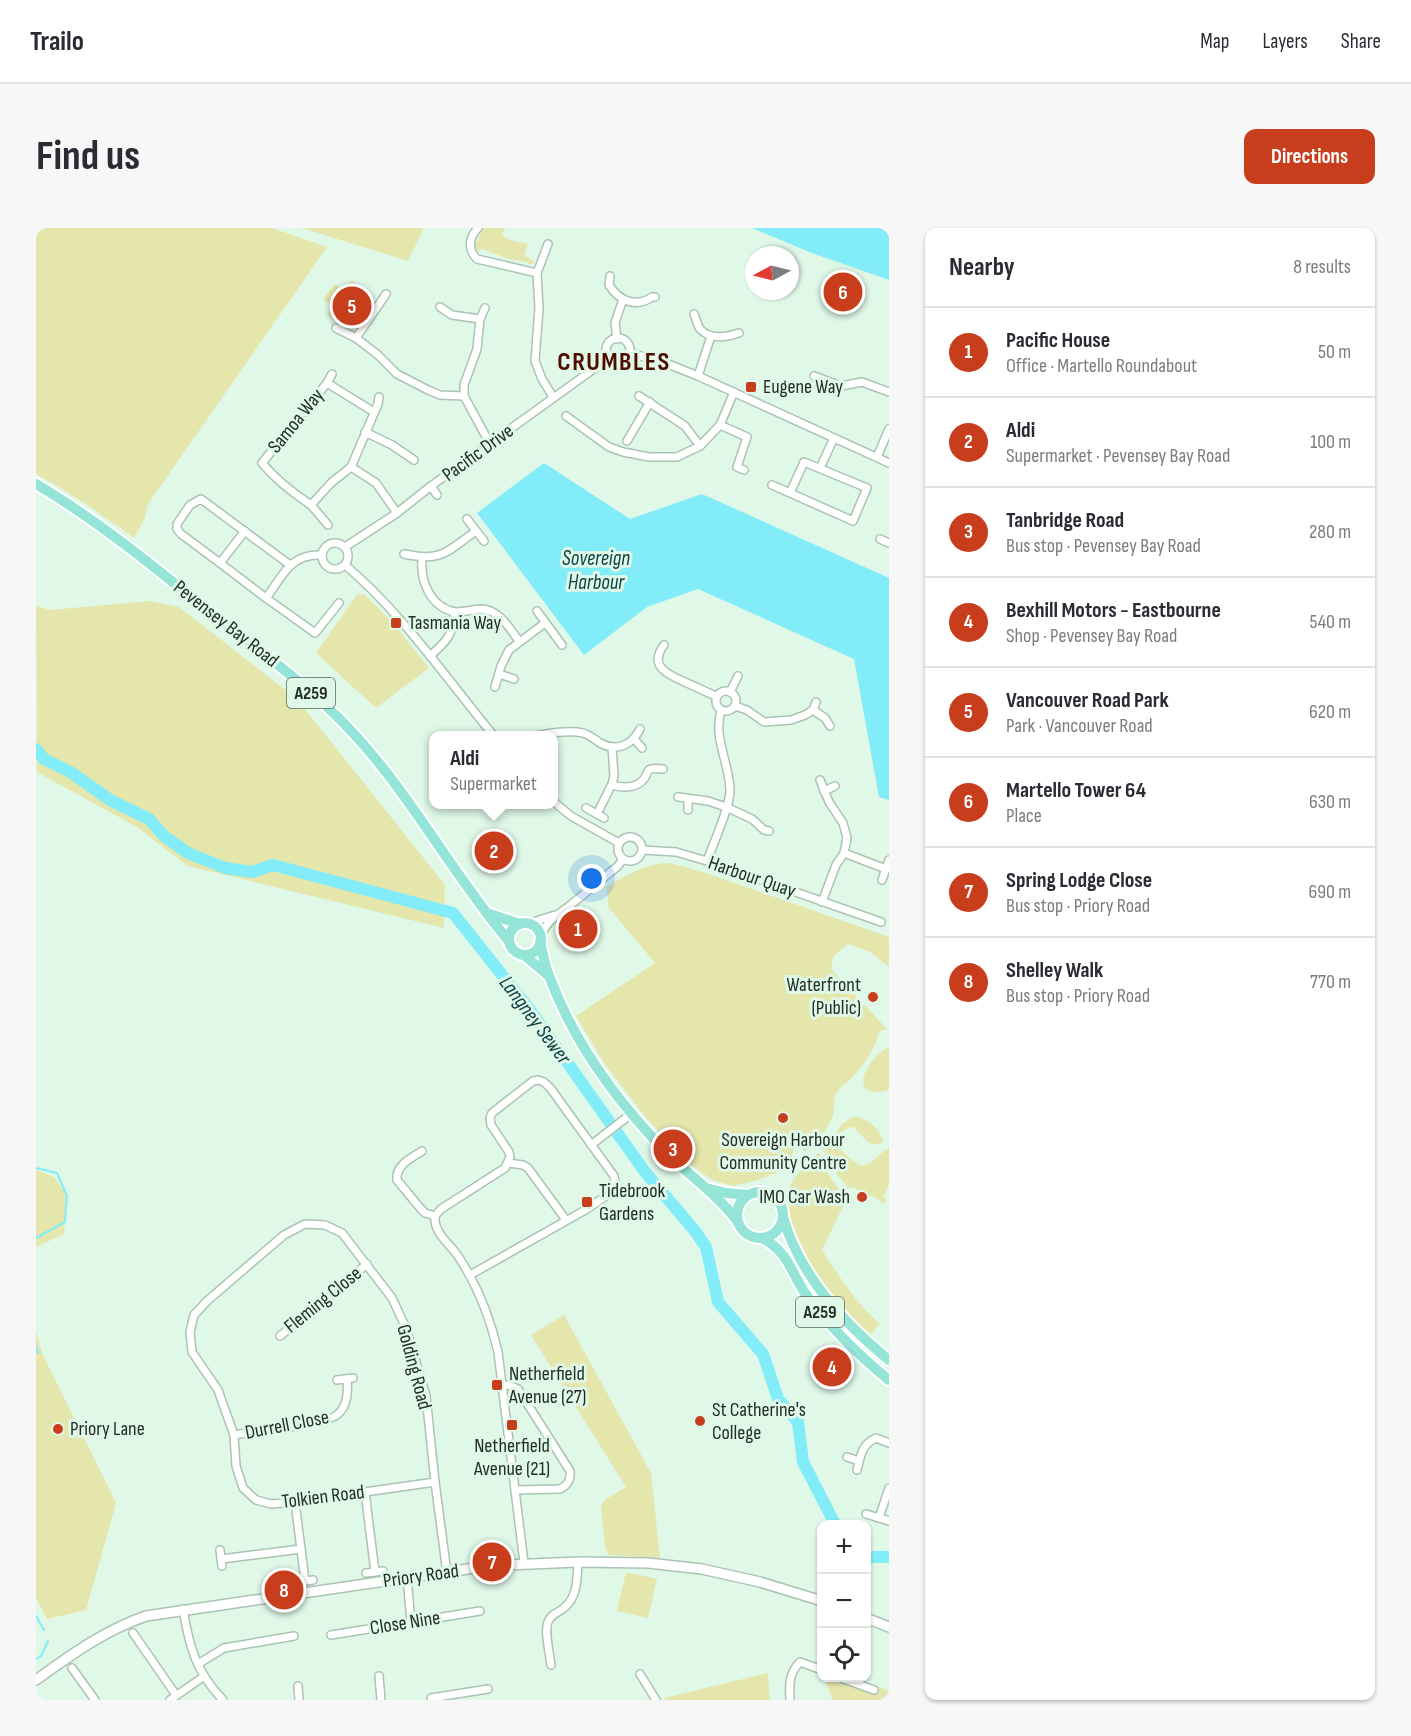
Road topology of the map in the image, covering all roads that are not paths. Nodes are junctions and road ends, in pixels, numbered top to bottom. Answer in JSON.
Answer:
{"nodes":[{"id":1,"x":478,"y":228,"type":"edge"},
{"id":2,"x":548,"y":244,"type":"dead end"},
{"id":3,"x":537,"y":273,"type":"junction"},
{"id":4,"x":610,"y":276,"type":"dead end"},
{"id":5,"x":386,"y":294,"type":"dead end"},
{"id":6,"x":655,"y":297,"type":"dead end"},
{"id":7,"x":624,"y":299,"type":"junction"},
{"id":8,"x":440,"y":306,"type":"dead end"},
{"id":9,"x":485,"y":308,"type":"dead end"},
{"id":10,"x":694,"y":314,"type":"dead end"},
{"id":11,"x":480,"y":319,"type":"junction"},
{"id":12,"x":336,"y":328,"type":"dead end"},
{"id":13,"x":739,"y":333,"type":"dead end"},
{"id":14,"x":711,"y":336,"type":"junction"},
{"id":15,"x":356,"y":338,"type":"junction"},
{"id":16,"x":617,"y":339,"type":"junction"},
{"id":17,"x":630,"y":353,"type":"junction"},
{"id":18,"x":609,"y":357,"type":"junction"},
{"id":19,"x":332,"y":374,"type":"dead end"},
{"id":20,"x":698,"y":376,"type":"junction"},
{"id":21,"x":814,"y":376,"type":"dead end"},
{"id":22,"x":327,"y":383,"type":"junction"},
{"id":23,"x":734,"y":392,"type":"junction"},
{"id":24,"x":889,"y":392,"type":"edge"},
{"id":25,"x":464,"y":396,"type":"junction"},
{"id":26,"x":639,"y":396,"type":"dead end"},
{"id":27,"x":379,"y":397,"type":"dead end"},
{"id":28,"x":553,"y":397,"type":"junction"},
{"id":29,"x":650,"y":402,"type":"junction"},
{"id":30,"x":374,"y":412,"type":"junction"},
{"id":31,"x":566,"y":416,"type":"dead end"},
{"id":32,"x":720,"y":425,"type":"junction"},
{"id":33,"x":581,"y":427,"type":"junction"},
{"id":34,"x":889,"y":429,"type":"edge"},
{"id":35,"x":366,"y":432,"type":"junction"},
{"id":36,"x":576,"y":435,"type":"dead end"},
{"id":37,"x":834,"y":438,"type":"junction"},
{"id":38,"x":627,"y":441,"type":"dead end"},
{"id":39,"x":490,"y":444,"type":"junction"},
{"id":40,"x":700,"y":446,"type":"junction"},
{"id":41,"x":877,"y":457,"type":"junction"},
{"id":42,"x":414,"y":460,"type":"dead end"},
{"id":43,"x":889,"y":463,"type":"edge"},
{"id":44,"x":351,"y":468,"type":"junction"},
{"id":45,"x":820,"y":468,"type":"junction"},
{"id":46,"x":744,"y":470,"type":"dead end"},
{"id":47,"x":36,"y":484,"type":"edge"},
{"id":48,"x":772,"y":485,"type":"dead end"},
{"id":49,"x":431,"y":486,"type":"junction"},
{"id":50,"x":790,"y":493,"type":"junction"},
{"id":51,"x":437,"y":495,"type":"dead end"},
{"id":52,"x":311,"y":505,"type":"junction"},
{"id":53,"x":397,"y":513,"type":"junction"},
{"id":54,"x":467,"y":519,"type":"dead end"},
{"id":55,"x":328,"y":525,"type":"dead end"},
{"id":56,"x":245,"y":531,"type":"junction"},
{"id":57,"x":476,"y":531,"type":"junction"},
{"id":58,"x":880,"y":539,"type":"dead end"},
{"id":59,"x":484,"y":541,"type":"dead end"},
{"id":60,"x":889,"y":543,"type":"edge"},
{"id":61,"x":345,"y":547,"type":"junction"},
{"id":62,"x":404,"y":554,"type":"dead end"},
{"id":63,"x":322,"y":555,"type":"junction"},
{"id":64,"x":422,"y":558,"type":"junction"},
{"id":65,"x":220,"y":562,"type":"junction"},
{"id":66,"x":290,"y":565,"type":"junction"},
{"id":67,"x":345,"y":565,"type":"junction"},
{"id":68,"x":266,"y":598,"type":"junction"},
{"id":69,"x":339,"y":603,"type":"dead end"},
{"id":70,"x":537,"y":611,"type":"dead end"},
{"id":71,"x":455,"y":612,"type":"junction"},
{"id":72,"x":545,"y":623,"type":"junction"},
{"id":73,"x":519,"y":641,"type":"junction"},
{"id":74,"x":562,"y":645,"type":"dead end"},
{"id":75,"x":664,"y":645,"type":"dead end"},
{"id":76,"x":430,"y":656,"type":"junction"},
{"id":77,"x":499,"y":674,"type":"junction"},
{"id":78,"x":738,"y":676,"type":"dead end"},
{"id":79,"x":514,"y":679,"type":"dead end"},
{"id":80,"x":495,"y":687,"type":"dead end"},
{"id":81,"x":730,"y":692,"type":"junction"},
{"id":82,"x":717,"y":696,"type":"junction"},
{"id":83,"x":816,"y":702,"type":"dead end"},
{"id":84,"x":735,"y":706,"type":"junction"},
{"id":85,"x":813,"y":710,"type":"junction"},
{"id":86,"x":721,"y":711,"type":"junction"},
{"id":87,"x":830,"y":726,"type":"dead end"},
{"id":88,"x":640,"y":729,"type":"dead end"},
{"id":89,"x":491,"y":731,"type":"edge"},
{"id":90,"x":558,"y":734,"type":"edge"},
{"id":91,"x":634,"y":740,"type":"junction"},
{"id":92,"x":612,"y":747,"type":"junction"},
{"id":93,"x":642,"y":748,"type":"dead end"},
{"id":94,"x":663,"y":769,"type":"dead end"},
{"id":95,"x":820,"y":780,"type":"dead end"},
{"id":96,"x":612,"y":785,"type":"junction"},
{"id":97,"x":835,"y":786,"type":"dead end"},
{"id":98,"x":824,"y":791,"type":"junction"},
{"id":99,"x":678,"y":797,"type":"dead end"},
{"id":100,"x":688,"y":799,"type":"junction"},
{"id":101,"x":558,"y":805,"type":"edge"},
{"id":102,"x":726,"y":807,"type":"junction"},
{"id":103,"x":586,"y":808,"type":"dead end"},
{"id":104,"x":688,"y":810,"type":"dead end"},
{"id":105,"x":597,"y":814,"type":"junction"},
{"id":106,"x":604,"y":818,"type":"dead end"},
{"id":107,"x":760,"y":826,"type":"junction"},
{"id":108,"x":769,"y":831,"type":"dead end"},
{"id":109,"x":755,"y":833,"type":"dead end"},
{"id":110,"x":619,"y":843,"type":"junction"},
{"id":111,"x":642,"y":850,"type":"junction"},
{"id":112,"x":844,"y":853,"type":"junction"},
{"id":113,"x":623,"y":859,"type":"junction"},
{"id":114,"x":889,"y":860,"type":"edge"},
{"id":115,"x":707,"y":861,"type":"junction"},
{"id":116,"x":886,"y":869,"type":"junction"},
{"id":117,"x":882,"y":880,"type":"dead end"},
{"id":118,"x":822,"y":902,"type":"junction"},
{"id":119,"x":487,"y":913,"type":"junction"},
{"id":120,"x":555,"y":915,"type":"junction"},
{"id":121,"x":860,"y":915,"type":"junction"},
{"id":122,"x":881,"y":922,"type":"dead end"},
{"id":123,"x":857,"y":923,"type":"dead end"},
{"id":124,"x":523,"y":924,"type":"junction"},
{"id":125,"x":540,"y":940,"type":"junction"},
{"id":126,"x":509,"y":941,"type":"junction"},
{"id":127,"x":524,"y":955,"type":"junction"},
{"id":128,"x":549,"y":976,"type":"junction"},
{"id":129,"x":631,"y":1114,"type":"junction"},
{"id":130,"x":591,"y":1145,"type":"junction"},
{"id":131,"x":422,"y":1150,"type":"dead end"},
{"id":132,"x":508,"y":1162,"type":"junction"},
{"id":133,"x":707,"y":1188,"type":"junction"},
{"id":134,"x":748,"y":1195,"type":"junction"},
{"id":135,"x":435,"y":1216,"type":"junction"},
{"id":136,"x":783,"y":1217,"type":"junction"},
{"id":137,"x":566,"y":1220,"type":"junction"},
{"id":138,"x":738,"y":1222,"type":"junction"},
{"id":139,"x":325,"y":1225,"type":"joint"},
{"id":140,"x":762,"y":1238,"type":"junction"},
{"id":141,"x":367,"y":1264,"type":"junction"},
{"id":142,"x":470,"y":1275,"type":"junction"},
{"id":143,"x":280,"y":1336,"type":"dead end"},
{"id":144,"x":889,"y":1360,"type":"edge"},
{"id":145,"x":337,"y":1380,"type":"dead end"},
{"id":146,"x":889,"y":1380,"type":"edge"},
{"id":147,"x":502,"y":1386,"type":"junction"},
{"id":148,"x":234,"y":1435,"type":"junction"},
{"id":149,"x":889,"y":1443,"type":"edge"},
{"id":150,"x":847,"y":1457,"type":"dead end"},
{"id":151,"x":859,"y":1461,"type":"junction"},
{"id":152,"x":857,"y":1470,"type":"dead end"},
{"id":153,"x":435,"y":1482,"type":"junction"},
{"id":154,"x":889,"y":1488,"type":"edge"},
{"id":155,"x":515,"y":1490,"type":"junction"},
{"id":156,"x":365,"y":1492,"type":"junction"},
{"id":157,"x":295,"y":1502,"type":"junction"},
{"id":158,"x":866,"y":1514,"type":"dead end"},
{"id":159,"x":879,"y":1518,"type":"junction"},
{"id":160,"x":889,"y":1521,"type":"edge"},
{"id":161,"x":301,"y":1549,"type":"junction"},
{"id":162,"x":220,"y":1550,"type":"dead end"},
{"id":163,"x":578,"y":1562,"type":"junction"},
{"id":164,"x":524,"y":1563,"type":"junction"},
{"id":165,"x":366,"y":1573,"type":"dead end"},
{"id":166,"x":447,"y":1573,"type":"junction"},
{"id":167,"x":407,"y":1578,"type":"junction"},
{"id":168,"x":296,"y":1582,"type":"dead end"},
{"id":169,"x":817,"y":1599,"type":"edge"},
{"id":170,"x":183,"y":1609,"type":"junction"},
{"id":171,"x":480,"y":1611,"type":"dead end"},
{"id":172,"x":871,"y":1620,"type":"edge"},
{"id":173,"x":411,"y":1622,"type":"junction"},
{"id":174,"x":889,"y":1627,"type":"edge"},
{"id":175,"x":133,"y":1633,"type":"dead end"},
{"id":176,"x":331,"y":1635,"type":"dead end"},
{"id":177,"x":294,"y":1636,"type":"dead end"},
{"id":178,"x":198,"y":1664,"type":"junction"},
{"id":179,"x":551,"y":1665,"type":"dead end"},
{"id":180,"x":72,"y":1668,"type":"dead end"},
{"id":181,"x":817,"y":1668,"type":"edge"},
{"id":182,"x":640,"y":1674,"type":"dead end"},
{"id":183,"x":379,"y":1676,"type":"dead end"},
{"id":184,"x":203,"y":1677,"type":"junction"},
{"id":185,"x":36,"y":1680,"type":"edge"},
{"id":186,"x":854,"y":1682,"type":"edge"},
{"id":187,"x":298,"y":1686,"type":"dead end"},
{"id":188,"x":488,"y":1689,"type":"dead end"},
{"id":189,"x":874,"y":1690,"type":"dead end"},
{"id":190,"x":463,"y":1696,"type":"edge"},
{"id":191,"x":173,"y":1698,"type":"edge"},
{"id":192,"x":431,"y":1698,"type":"dead end"},
{"id":193,"x":95,"y":1700,"type":"edge"},
{"id":194,"x":223,"y":1700,"type":"edge"},
{"id":195,"x":299,"y":1700,"type":"edge"},
{"id":196,"x":381,"y":1700,"type":"edge"},
{"id":197,"x":656,"y":1700,"type":"edge"},
{"id":198,"x":790,"y":1700,"type":"edge"}],
"edges":[{"from":1,"to":3,"type":"street"},
{"from":2,"to":3,"type":"street"},
{"from":3,"to":28,"type":"street"},
{"from":4,"to":7,"type":"street"},
{"from":5,"to":15,"type":"street"},
{"from":6,"to":7,"type":"street"},
{"from":7,"to":16,"type":"street"},
{"from":8,"to":11,"type":"street"},
{"from":9,"to":11,"type":"street"},
{"from":10,"to":14,"type":"street"},
{"from":11,"to":25,"type":"street"},
{"from":12,"to":15,"type":"street"},
{"from":13,"to":14,"type":"street"},
{"from":14,"to":20,"type":"street"},
{"from":15,"to":25,"type":"street"},
{"from":16,"to":17,"type":"street"},
{"from":16,"to":18,"type":"street"},
{"from":17,"to":18,"type":"street","name":"Pacific Drive"},
{"from":17,"to":20,"type":"street","name":"Pacific Drive"},
{"from":18,"to":28,"type":"street","name":"Pacific Drive"},
{"from":19,"to":22,"type":"street","name":"Samoa Way"},
{"from":20,"to":23,"type":"street","name":"Pacific Drive"},
{"from":21,"to":24,"type":"street"},
{"from":22,"to":30,"type":"street"},
{"from":22,"to":52,"type":"street","name":"Samoa Way"},
{"from":23,"to":32,"type":"street"},
{"from":23,"to":37,"type":"street","name":"Pacific Drive"},
{"from":25,"to":39,"type":"street"},
{"from":26,"to":29,"type":"street"},
{"from":27,"to":30,"type":"street"},
{"from":28,"to":39,"type":"street","name":"Pacific Drive"},
{"from":29,"to":38,"type":"street"},
{"from":29,"to":40,"type":"street"},
{"from":30,"to":35,"type":"street"},
{"from":31,"to":33,"type":"street"},
{"from":32,"to":40,"type":"street"},
{"from":32,"to":46,"type":"street"},
{"from":33,"to":36,"type":"street"},
{"from":33,"to":40,"type":"street"},
{"from":34,"to":41,"type":"street"},
{"from":35,"to":42,"type":"street"},
{"from":35,"to":44,"type":"street"},
{"from":37,"to":41,"type":"street","name":"Pacific Drive"},
{"from":37,"to":45,"type":"street"},
{"from":39,"to":49,"type":"street","name":"Pacific Drive"},
{"from":41,"to":43,"type":"street","name":"Pacific Drive"},
{"from":44,"to":52,"type":"street"},
{"from":44,"to":53,"type":"street"},
{"from":45,"to":50,"type":"street"},
{"from":45,"to":50,"type":"street"},
{"from":47,"to":119,"type":"main road","name":"Pevensey Bay Road","number":"A259"},
{"from":48,"to":50,"type":"street"},
{"from":49,"to":51,"type":"street"},
{"from":49,"to":53,"type":"street","name":"Pacific Drive"},
{"from":52,"to":55,"type":"street"},
{"from":53,"to":61,"type":"street","name":"Pacific Drive"},
{"from":54,"to":57,"type":"street"},
{"from":56,"to":65,"type":"street"},
{"from":56,"to":65,"type":"street"},
{"from":56,"to":66,"type":"street"},
{"from":57,"to":59,"type":"street"},
{"from":57,"to":64,"type":"street"},
{"from":58,"to":60,"type":"street"},
{"from":61,"to":63,"type":"street"},
{"from":61,"to":67,"type":"street"},
{"from":62,"to":64,"type":"street"},
{"from":63,"to":66,"type":"street"},
{"from":63,"to":67,"type":"street"},
{"from":64,"to":71,"type":"street"},
{"from":65,"to":68,"type":"street"},
{"from":66,"to":68,"type":"street"},
{"from":67,"to":76,"type":"street"},
{"from":68,"to":69,"type":"street"},
{"from":70,"to":72,"type":"street"},
{"from":71,"to":73,"type":"street"},
{"from":71,"to":76,"type":"street"},
{"from":72,"to":73,"type":"street"},
{"from":72,"to":74,"type":"street"},
{"from":73,"to":77,"type":"street"},
{"from":75,"to":82,"type":"street"},
{"from":76,"to":89,"type":"street"},
{"from":77,"to":79,"type":"street"},
{"from":77,"to":80,"type":"street"},
{"from":78,"to":81,"type":"street"},
{"from":81,"to":82,"type":"street"},
{"from":81,"to":84,"type":"street"},
{"from":82,"to":86,"type":"street"},
{"from":83,"to":85,"type":"street"},
{"from":84,"to":85,"type":"street"},
{"from":84,"to":86,"type":"street"},
{"from":85,"to":87,"type":"street"},
{"from":86,"to":102,"type":"street"},
{"from":88,"to":91,"type":"street"},
{"from":90,"to":92,"type":"street"},
{"from":91,"to":92,"type":"street"},
{"from":91,"to":93,"type":"street"},
{"from":92,"to":96,"type":"street"},
{"from":94,"to":96,"type":"street"},
{"from":95,"to":98,"type":"street"},
{"from":96,"to":105,"type":"street"},
{"from":97,"to":98,"type":"street"},
{"from":98,"to":112,"type":"street"},
{"from":99,"to":100,"type":"street"},
{"from":100,"to":102,"type":"street"},
{"from":100,"to":104,"type":"street"},
{"from":101,"to":110,"type":"street"},
{"from":102,"to":107,"type":"street"},
{"from":102,"to":115,"type":"street"},
{"from":103,"to":105,"type":"street"},
{"from":105,"to":106,"type":"street"},
{"from":107,"to":108,"type":"street"},
{"from":107,"to":109,"type":"street"},
{"from":110,"to":111,"type":"street"},
{"from":110,"to":113,"type":"street"},
{"from":111,"to":113,"type":"street"},
{"from":111,"to":115,"type":"street","name":"Harbour Quay"},
{"from":112,"to":116,"type":"street"},
{"from":112,"to":118,"type":"street"},
{"from":113,"to":120,"type":"street"},
{"from":114,"to":116,"type":"street"},
{"from":115,"to":118,"type":"street","name":"Harbour Quay"},
{"from":116,"to":117,"type":"street"},
{"from":118,"to":121,"type":"street","name":"Harbour Quay"},
{"from":119,"to":124,"type":"main road"},
{"from":119,"to":126,"type":"main road","name":"Pevensey Bay Road","number":"A259"},
{"from":120,"to":124,"type":"street"},
{"from":120,"to":125,"type":"street"},
{"from":121,"to":122,"type":"street","name":"Harbour Quay"},
{"from":121,"to":123,"type":"street"},
{"from":124,"to":125,"type":"main road"},
{"from":124,"to":126,"type":"main road"},
{"from":125,"to":127,"type":"main road"},
{"from":125,"to":128,"type":"main road"},
{"from":126,"to":127,"type":"main road"},
{"from":127,"to":128,"type":"main road"},
{"from":128,"to":129,"type":"main road"},
{"from":129,"to":130,"type":"street"},
{"from":129,"to":133,"type":"main road"},
{"from":130,"to":132,"type":"street"},
{"from":130,"to":137,"type":"street"},
{"from":131,"to":135,"type":"street"},
{"from":132,"to":135,"type":"street"},
{"from":132,"to":137,"type":"street"},
{"from":133,"to":134,"type":"main road"},
{"from":133,"to":138,"type":"main road"},
{"from":134,"to":136,"type":"main road"},
{"from":134,"to":138,"type":"main road"},
{"from":135,"to":142,"type":"street"},
{"from":136,"to":140,"type":"main road"},
{"from":136,"to":144,"type":"main road","number":"A259"},
{"from":137,"to":142,"type":"street"},
{"from":138,"to":140,"type":"main road"},
{"from":139,"to":141,"type":"street","name":"Golding Road"},
{"from":139,"to":148,"type":"street","name":"Tolkien Road"},
{"from":140,"to":146,"type":"main road","number":"A259"},
{"from":141,"to":143,"type":"street","name":"Fleming Close"},
{"from":141,"to":153,"type":"street","name":"Golding Road"},
{"from":142,"to":147,"type":"street"},
{"from":145,"to":148,"type":"street","name":"Durrell Close"},
{"from":147,"to":155,"type":"street"},
{"from":147,"to":155,"type":"street"},
{"from":148,"to":157,"type":"street","name":"Tolkien Road"},
{"from":149,"to":151,"type":"street"},
{"from":150,"to":151,"type":"street"},
{"from":151,"to":152,"type":"street"},
{"from":153,"to":156,"type":"street","name":"Tolkien Road"},
{"from":153,"to":166,"type":"street","name":"Golding Road"},
{"from":154,"to":159,"type":"street"},
{"from":155,"to":164,"type":"street"},
{"from":156,"to":157,"type":"street","name":"Tolkien Road"},
{"from":156,"to":165,"type":"street"},
{"from":157,"to":161,"type":"street"},
{"from":158,"to":159,"type":"street"},
{"from":159,"to":160,"type":"street"},
{"from":161,"to":162,"type":"street"},
{"from":161,"to":168,"type":"street"},
{"from":163,"to":164,"type":"street","name":"Priory Road"},
{"from":163,"to":169,"type":"street","name":"Priory Road"},
{"from":163,"to":179,"type":"street"},
{"from":164,"to":166,"type":"street","name":"Priory Road"},
{"from":166,"to":167,"type":"street","name":"Priory Road"},
{"from":167,"to":170,"type":"street","name":"Priory Road"},
{"from":167,"to":173,"type":"street"},
{"from":170,"to":178,"type":"street"},
{"from":170,"to":185,"type":"street","name":"Priory Road"},
{"from":171,"to":173,"type":"street","name":"Close Nine"},
{"from":172,"to":174,"type":"street"},
{"from":173,"to":176,"type":"street","name":"Close Nine"},
{"from":175,"to":191,"type":"street"},
{"from":177,"to":178,"type":"street"},
{"from":178,"to":184,"type":"street"},
{"from":180,"to":193,"type":"street"},
{"from":181,"to":198,"type":"street"},
{"from":182,"to":197,"type":"street"},
{"from":183,"to":196,"type":"street"},
{"from":184,"to":191,"type":"street"},
{"from":184,"to":194,"type":"street"},
{"from":186,"to":189,"type":"street"},
{"from":187,"to":195,"type":"street"},
{"from":188,"to":190,"type":"street"},
{"from":190,"to":192,"type":"street"}]}
